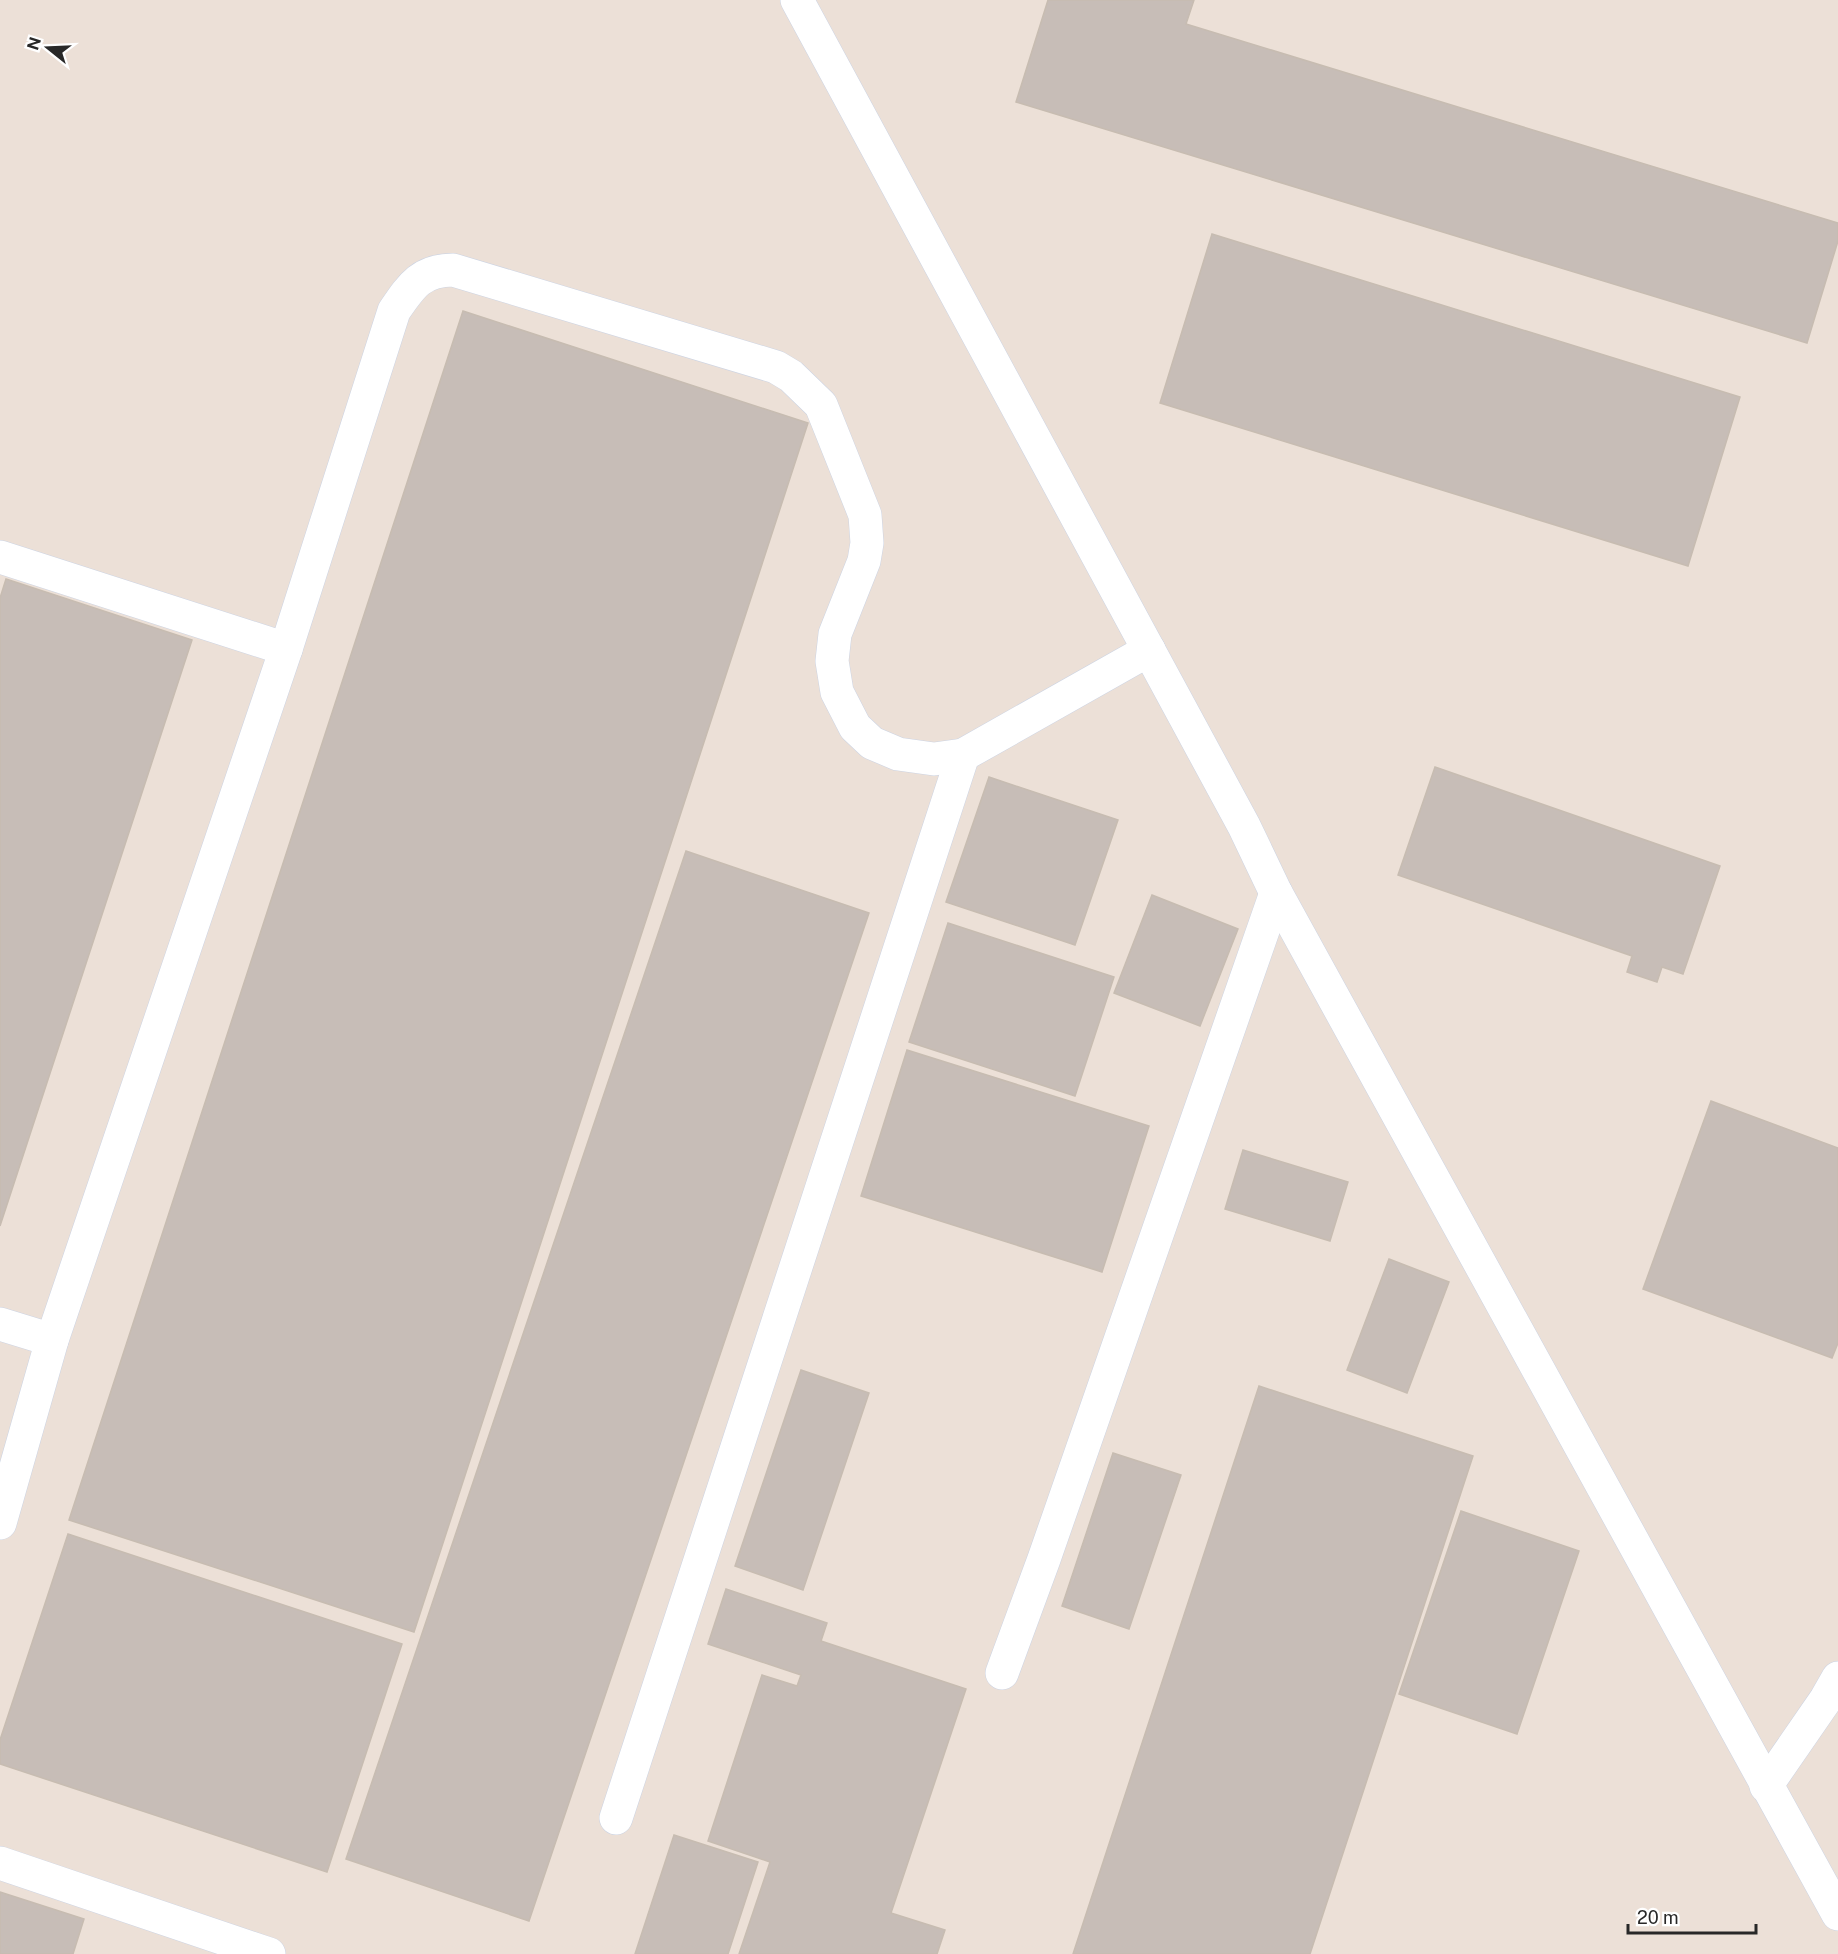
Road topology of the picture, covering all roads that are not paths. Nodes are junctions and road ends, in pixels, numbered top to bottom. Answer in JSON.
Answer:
{"nodes":[{"id":1,"x":796,"y":0,"type":"edge"},
{"id":2,"x":0,"y":557,"type":"edge"},
{"id":3,"x":286,"y":649,"type":"junction"},
{"id":4,"x":1149,"y":650,"type":"junction"},
{"id":5,"x":963,"y":755,"type":"junction"},
{"id":6,"x":1276,"y":893,"type":"junction"},
{"id":7,"x":0,"y":1324,"type":"edge"},
{"id":8,"x":52,"y":1340,"type":"junction"},
{"id":9,"x":0,"y":1523,"type":"edge"},
{"id":10,"x":1002,"y":1673,"type":"dead end"},
{"id":11,"x":1838,"y":1678,"type":"edge"},
{"id":12,"x":1766,"y":1786,"type":"junction"},
{"id":13,"x":616,"y":1818,"type":"dead end"},
{"id":14,"x":0,"y":1863,"type":"edge"},
{"id":15,"x":1838,"y":1914,"type":"edge"},
{"id":16,"x":268,"y":1954,"type":"edge"}],
"edges":[{"from":1,"to":4,"type":"street"},
{"from":2,"to":3,"type":"street"},
{"from":3,"to":5,"type":"street"},
{"from":3,"to":8,"type":"street"},
{"from":4,"to":5,"type":"street"},
{"from":4,"to":6,"type":"street"},
{"from":5,"to":13,"type":"street"},
{"from":6,"to":10,"type":"street"},
{"from":6,"to":12,"type":"street"},
{"from":7,"to":8,"type":"street"},
{"from":8,"to":9,"type":"street"},
{"from":11,"to":12,"type":"street"},
{"from":12,"to":15,"type":"street"},
{"from":14,"to":16,"type":"street"}]}
